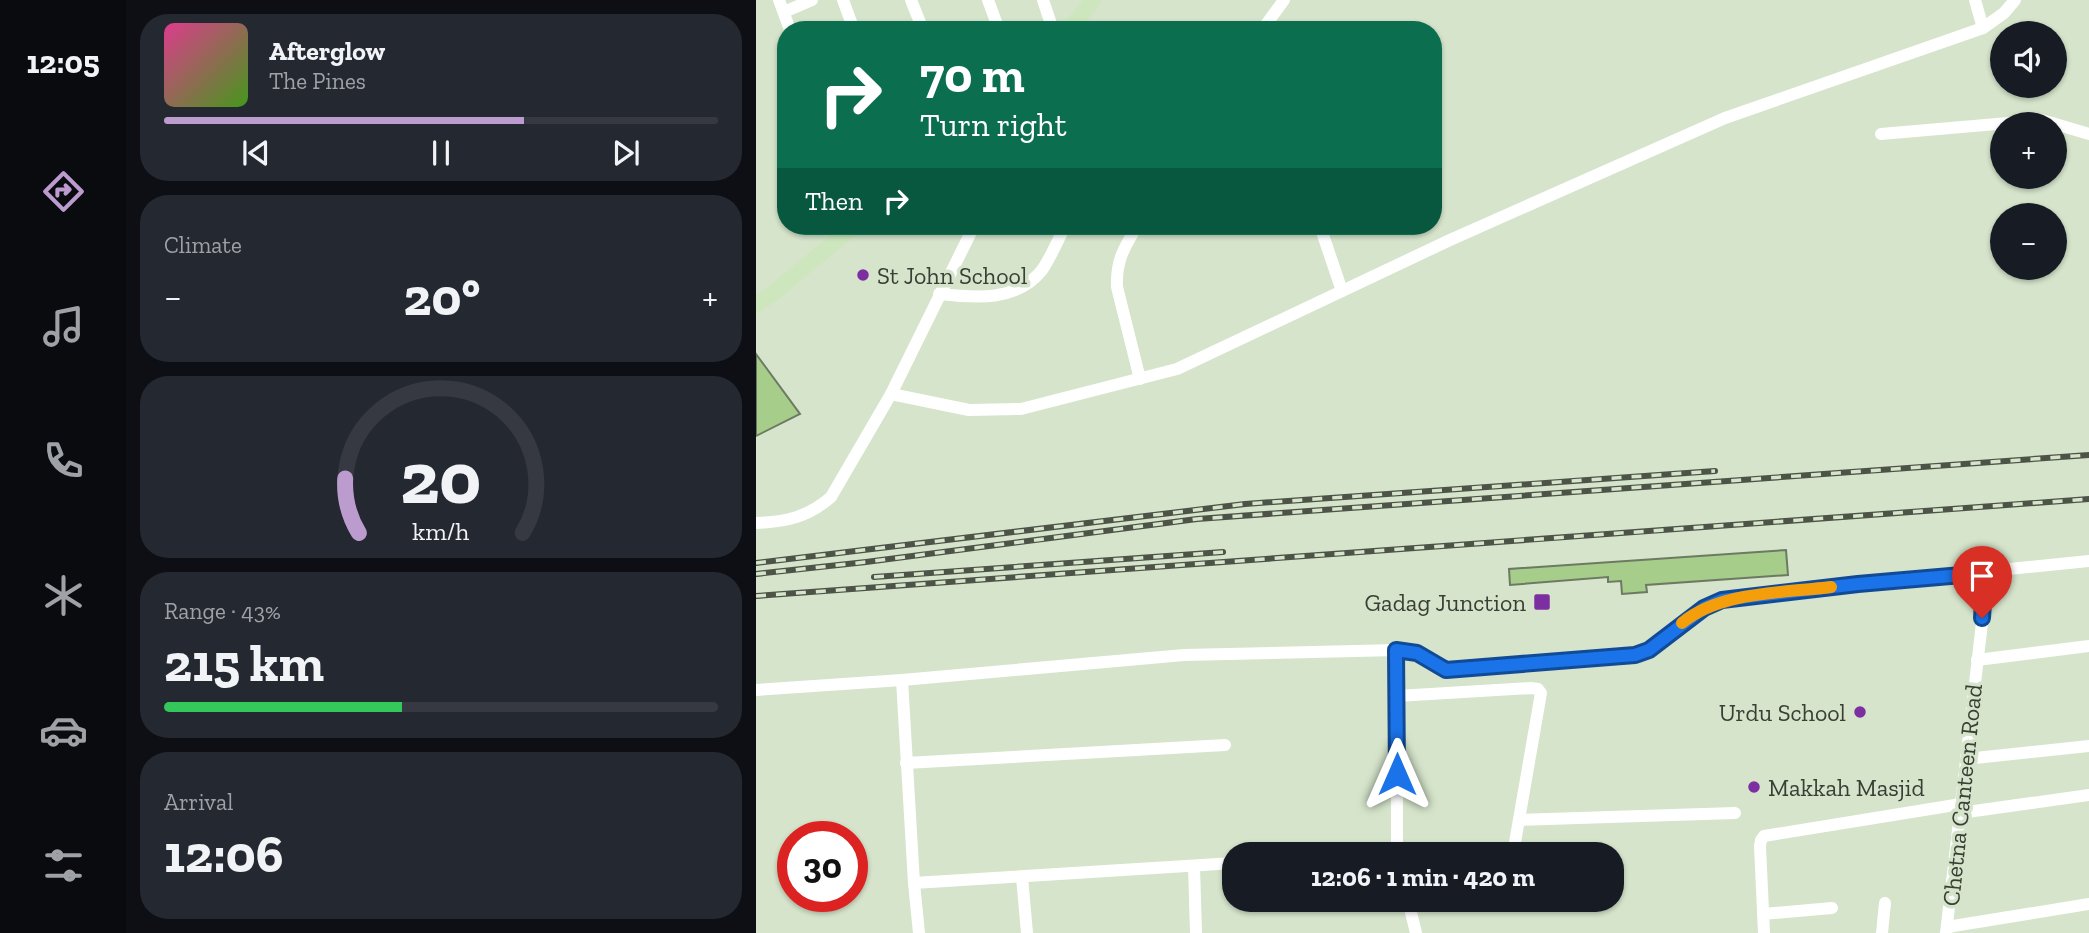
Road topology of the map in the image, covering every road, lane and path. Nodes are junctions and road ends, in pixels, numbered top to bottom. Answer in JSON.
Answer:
{"nodes":[{"id":1,"x":812,"y":0,"type":"edge"},
{"id":2,"x":843,"y":0,"type":"edge"},
{"id":3,"x":911,"y":0,"type":"edge"},
{"id":4,"x":988,"y":0,"type":"edge"},
{"id":5,"x":1043,"y":0,"type":"edge"},
{"id":6,"x":1093,"y":0,"type":"edge"},
{"id":7,"x":1284,"y":0,"type":"edge"},
{"id":8,"x":1975,"y":0,"type":"edge"},
{"id":9,"x":2015,"y":0,"type":"edge"},
{"id":10,"x":781,"y":6,"type":"edge"},
{"id":11,"x":851,"y":21,"type":"edge"},
{"id":12,"x":919,"y":21,"type":"edge"},
{"id":13,"x":996,"y":21,"type":"edge"},
{"id":14,"x":1050,"y":21,"type":"edge"},
{"id":15,"x":1076,"y":21,"type":"edge"},
{"id":16,"x":1269,"y":21,"type":"edge"},
{"id":17,"x":1983,"y":28,"type":"junction"},
{"id":18,"x":1881,"y":134,"type":"dead end"},
{"id":19,"x":2089,"y":134,"type":"edge"},
{"id":20,"x":843,"y":235,"type":"edge"},
{"id":21,"x":969,"y":235,"type":"edge"},
{"id":22,"x":1060,"y":235,"type":"edge"},
{"id":23,"x":1132,"y":235,"type":"edge"},
{"id":24,"x":1323,"y":235,"type":"edge"},
{"id":25,"x":1342,"y":291,"type":"junction"},
{"id":26,"x":939,"y":295,"type":"junction"},
{"id":27,"x":756,"y":304,"type":"edge"},
{"id":28,"x":1140,"y":379,"type":"junction"},
{"id":29,"x":891,"y":394,"type":"junction"},
{"id":30,"x":756,"y":523,"type":"edge"},
{"id":31,"x":2089,"y":561,"type":"edge"},
{"id":32,"x":1985,"y":573,"type":"junction"},
{"id":33,"x":2089,"y":646,"type":"edge"},
{"id":34,"x":1396,"y":650,"type":"junction"},
{"id":35,"x":1978,"y":660,"type":"junction"},
{"id":36,"x":902,"y":680,"type":"junction"},
{"id":37,"x":756,"y":690,"type":"edge"},
{"id":38,"x":1397,"y":696,"type":"junction"},
{"id":39,"x":1225,"y":745,"type":"dead end"},
{"id":40,"x":2089,"y":746,"type":"edge"},
{"id":41,"x":1966,"y":759,"type":"junction"},
{"id":42,"x":906,"y":763,"type":"junction"},
{"id":43,"x":2089,"y":795,"type":"edge"},
{"id":44,"x":1960,"y":808,"type":"junction"},
{"id":45,"x":1735,"y":813,"type":"dead end"},
{"id":46,"x":1519,"y":820,"type":"junction"},
{"id":47,"x":1397,"y":842,"type":"edge"},
{"id":48,"x":1515,"y":842,"type":"edge"},
{"id":49,"x":1222,"y":864,"type":"edge"},
{"id":50,"x":1194,"y":866,"type":"junction"},
{"id":51,"x":1022,"y":877,"type":"junction"},
{"id":52,"x":914,"y":883,"type":"junction"},
{"id":53,"x":1885,"y":903,"type":"dead end"},
{"id":54,"x":2089,"y":904,"type":"edge"},
{"id":55,"x":1832,"y":908,"type":"dead end"},
{"id":56,"x":1411,"y":912,"type":"edge"},
{"id":57,"x":1763,"y":914,"type":"junction"},
{"id":58,"x":1947,"y":930,"type":"edge"},
{"id":59,"x":919,"y":933,"type":"edge"},
{"id":60,"x":1027,"y":933,"type":"edge"},
{"id":61,"x":1196,"y":933,"type":"edge"},
{"id":62,"x":1416,"y":933,"type":"edge"},
{"id":63,"x":1764,"y":933,"type":"edge"},
{"id":64,"x":1882,"y":933,"type":"edge"}],
"edges":[{"from":1,"to":10,"type":"street"},
{"from":2,"to":11,"type":"street"},
{"from":3,"to":12,"type":"street"},
{"from":4,"to":13,"type":"street"},
{"from":5,"to":14,"type":"street"},
{"from":6,"to":15,"type":"main road"},
{"from":7,"to":16,"type":"street"},
{"from":8,"to":17,"type":"street"},
{"from":9,"to":17,"type":"street"},
{"from":17,"to":25,"type":"street"},
{"from":18,"to":19,"type":"street"},
{"from":20,"to":27,"type":"main road"},
{"from":21,"to":26,"type":"street"},
{"from":22,"to":26,"type":"street"},
{"from":23,"to":28,"type":"street"},
{"from":24,"to":25,"type":"street"},
{"from":25,"to":28,"type":"street"},
{"from":26,"to":29,"type":"street"},
{"from":28,"to":29,"type":"street"},
{"from":29,"to":30,"type":"street"},
{"from":31,"to":32,"type":"street"},
{"from":32,"to":34,"type":"street"},
{"from":32,"to":35,"type":"street","name":"Chetna Canteen Road"},
{"from":33,"to":35,"type":"street"},
{"from":34,"to":36,"type":"street"},
{"from":34,"to":38,"type":"street"},
{"from":35,"to":41,"type":"street","name":"Chetna Canteen Road"},
{"from":36,"to":37,"type":"street"},
{"from":36,"to":42,"type":"street"},
{"from":38,"to":46,"type":"street"},
{"from":38,"to":47,"type":"street"},
{"from":39,"to":42,"type":"street"},
{"from":40,"to":41,"type":"street"},
{"from":41,"to":44,"type":"street","name":"Chetna Canteen Road"},
{"from":42,"to":52,"type":"street"},
{"from":43,"to":44,"type":"street"},
{"from":44,"to":57,"type":"street"},
{"from":44,"to":58,"type":"street","name":"Chetna Canteen Road"},
{"from":45,"to":46,"type":"street"},
{"from":46,"to":48,"type":"street"},
{"from":49,"to":50,"type":"street"},
{"from":50,"to":51,"type":"street"},
{"from":50,"to":61,"type":"street"},
{"from":51,"to":52,"type":"street"},
{"from":51,"to":60,"type":"street"},
{"from":52,"to":59,"type":"street"},
{"from":53,"to":64,"type":"street"},
{"from":54,"to":58,"type":"street"},
{"from":55,"to":57,"type":"street"},
{"from":56,"to":62,"type":"street"},
{"from":57,"to":63,"type":"street"}]}
